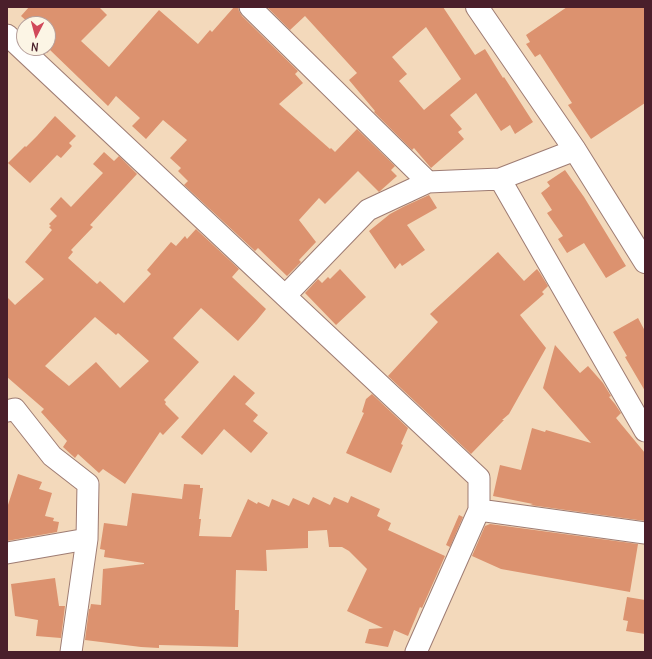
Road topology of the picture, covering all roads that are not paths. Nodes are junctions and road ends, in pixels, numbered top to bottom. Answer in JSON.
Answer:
{"nodes":[{"id":1,"x":250,"y":7,"type":"edge"},
{"id":2,"x":477,"y":7,"type":"edge"},
{"id":3,"x":7,"y":35,"type":"edge"},
{"id":4,"x":575,"y":150,"type":"junction"},
{"id":5,"x":500,"y":179,"type":"junction"},
{"id":6,"x":428,"y":182,"type":"junction"},
{"id":7,"x":642,"y":251,"type":"edge"},
{"id":8,"x":285,"y":296,"type":"junction"},
{"id":9,"x":10,"y":407,"type":"edge"},
{"id":10,"x":645,"y":431,"type":"edge"},
{"id":11,"x":479,"y":510,"type":"junction"},
{"id":12,"x":645,"y":533,"type":"edge"},
{"id":13,"x":87,"y":539,"type":"junction"},
{"id":14,"x":7,"y":553,"type":"edge"},
{"id":15,"x":71,"y":652,"type":"edge"},
{"id":16,"x":416,"y":652,"type":"edge"}],
"edges":[{"from":1,"to":6,"type":"street"},
{"from":2,"to":4,"type":"street"},
{"from":3,"to":8,"type":"street"},
{"from":4,"to":5,"type":"street"},
{"from":4,"to":7,"type":"street"},
{"from":5,"to":6,"type":"street"},
{"from":5,"to":10,"type":"street"},
{"from":6,"to":8,"type":"street"},
{"from":8,"to":11,"type":"street"},
{"from":9,"to":13,"type":"street"},
{"from":11,"to":12,"type":"street"},
{"from":11,"to":16,"type":"street"},
{"from":13,"to":14,"type":"street"},
{"from":13,"to":15,"type":"street"}]}
